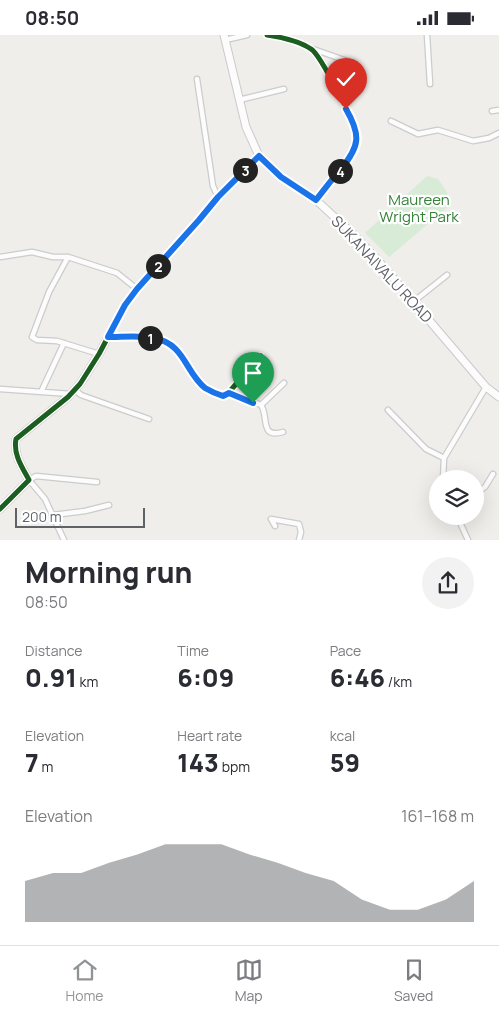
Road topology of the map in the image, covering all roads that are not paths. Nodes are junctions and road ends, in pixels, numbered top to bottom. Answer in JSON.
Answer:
{"nodes":[{"id":1,"x":247,"y":35,"type":"edge"},
{"id":2,"x":267,"y":35,"type":"edge"},
{"id":3,"x":427,"y":35,"type":"edge"},
{"id":4,"x":224,"y":37,"type":"edge"},
{"id":5,"x":312,"y":49,"type":"junction"},
{"id":6,"x":330,"y":76,"type":"junction"},
{"id":7,"x":197,"y":79,"type":"dead end"},
{"id":8,"x":430,"y":84,"type":"dead end"},
{"id":9,"x":284,"y":89,"type":"dead end"},
{"id":10,"x":239,"y":100,"type":"junction"},
{"id":11,"x":499,"y":110,"type":"edge"},
{"id":12,"x":492,"y":111,"type":"dead end"},
{"id":13,"x":391,"y":121,"type":"dead end"},
{"id":14,"x":499,"y":133,"type":"edge"},
{"id":15,"x":259,"y":156,"type":"junction"},
{"id":16,"x":218,"y":197,"type":"junction"},
{"id":17,"x":316,"y":200,"type":"junction"},
{"id":18,"x":0,"y":257,"type":"edge"},
{"id":19,"x":68,"y":257,"type":"junction"},
{"id":20,"x":447,"y":275,"type":"dead end"},
{"id":21,"x":137,"y":289,"type":"junction"},
{"id":22,"x":414,"y":302,"type":"junction"},
{"id":23,"x":108,"y":337,"type":"junction"},
{"id":24,"x":64,"y":343,"type":"junction"},
{"id":25,"x":99,"y":354,"type":"junction"},
{"id":26,"x":261,"y":357,"type":"dead end"},
{"id":27,"x":284,"y":383,"type":"dead end"},
{"id":28,"x":486,"y":387,"type":"junction"},
{"id":29,"x":0,"y":389,"type":"edge"},
{"id":30,"x":41,"y":392,"type":"junction"},
{"id":31,"x":73,"y":392,"type":"junction"},
{"id":32,"x":229,"y":393,"type":"junction"},
{"id":33,"x":499,"y":397,"type":"edge"},
{"id":34,"x":261,"y":405,"type":"junction"},
{"id":35,"x":388,"y":410,"type":"dead end"},
{"id":36,"x":149,"y":419,"type":"dead end"},
{"id":37,"x":283,"y":432,"type":"dead end"},
{"id":38,"x":444,"y":458,"type":"junction"},
{"id":39,"x":443,"y":470,"type":"edge"},
{"id":40,"x":493,"y":474,"type":"dead end"},
{"id":41,"x":29,"y":480,"type":"junction"},
{"id":42,"x":97,"y":482,"type":"dead end"},
{"id":43,"x":484,"y":488,"type":"edge"},
{"id":44,"x":109,"y":505,"type":"dead end"},
{"id":45,"x":0,"y":509,"type":"edge"},
{"id":46,"x":53,"y":515,"type":"junction"},
{"id":47,"x":461,"y":525,"type":"edge"},
{"id":48,"x":274,"y":526,"type":"dead end"},
{"id":49,"x":64,"y":540,"type":"edge"},
{"id":50,"x":299,"y":540,"type":"edge"},
{"id":51,"x":468,"y":540,"type":"edge"}],
"edges":[{"from":1,"to":4,"type":"street"},
{"from":2,"to":5,"type":"street"},
{"from":3,"to":8,"type":"street"},
{"from":4,"to":10,"type":"main road","name":"SUKANAIVALU ROAD"},
{"from":5,"to":6,"type":"street"},
{"from":5,"to":6,"type":"street"},
{"from":6,"to":17,"type":"street"},
{"from":7,"to":16,"type":"street"},
{"from":9,"to":10,"type":"street"},
{"from":10,"to":15,"type":"main road","name":"SUKANAIVALU ROAD"},
{"from":11,"to":12,"type":"street"},
{"from":13,"to":14,"type":"street"},
{"from":15,"to":16,"type":"main road"},
{"from":15,"to":17,"type":"main road","name":"SUKANAIVALU ROAD"},
{"from":16,"to":21,"type":"main road"},
{"from":17,"to":22,"type":"main road","name":"SUKANAIVALU ROAD"},
{"from":18,"to":19,"type":"street"},
{"from":19,"to":21,"type":"street"},
{"from":19,"to":24,"type":"street"},
{"from":20,"to":22,"type":"street"},
{"from":21,"to":23,"type":"main road"},
{"from":22,"to":28,"type":"main road","name":"SUKANAIVALU ROAD"},
{"from":23,"to":25,"type":"main road"},
{"from":23,"to":32,"type":"street"},
{"from":24,"to":25,"type":"street"},
{"from":24,"to":30,"type":"street"},
{"from":25,"to":31,"type":"main road"},
{"from":26,"to":32,"type":"street"},
{"from":27,"to":34,"type":"street"},
{"from":28,"to":33,"type":"main road","name":"SUKANAIVALU ROAD"},
{"from":28,"to":38,"type":"street"},
{"from":29,"to":30,"type":"street"},
{"from":30,"to":31,"type":"street"},
{"from":31,"to":36,"type":"street"},
{"from":31,"to":41,"type":"main road"},
{"from":32,"to":34,"type":"street"},
{"from":34,"to":37,"type":"street"},
{"from":35,"to":38,"type":"street"},
{"from":38,"to":39,"type":"street"},
{"from":40,"to":43,"type":"street"},
{"from":41,"to":42,"type":"street"},
{"from":41,"to":45,"type":"main road"},
{"from":41,"to":46,"type":"street"},
{"from":44,"to":46,"type":"street"},
{"from":46,"to":49,"type":"street"},
{"from":47,"to":51,"type":"street"},
{"from":48,"to":50,"type":"street"}]}
